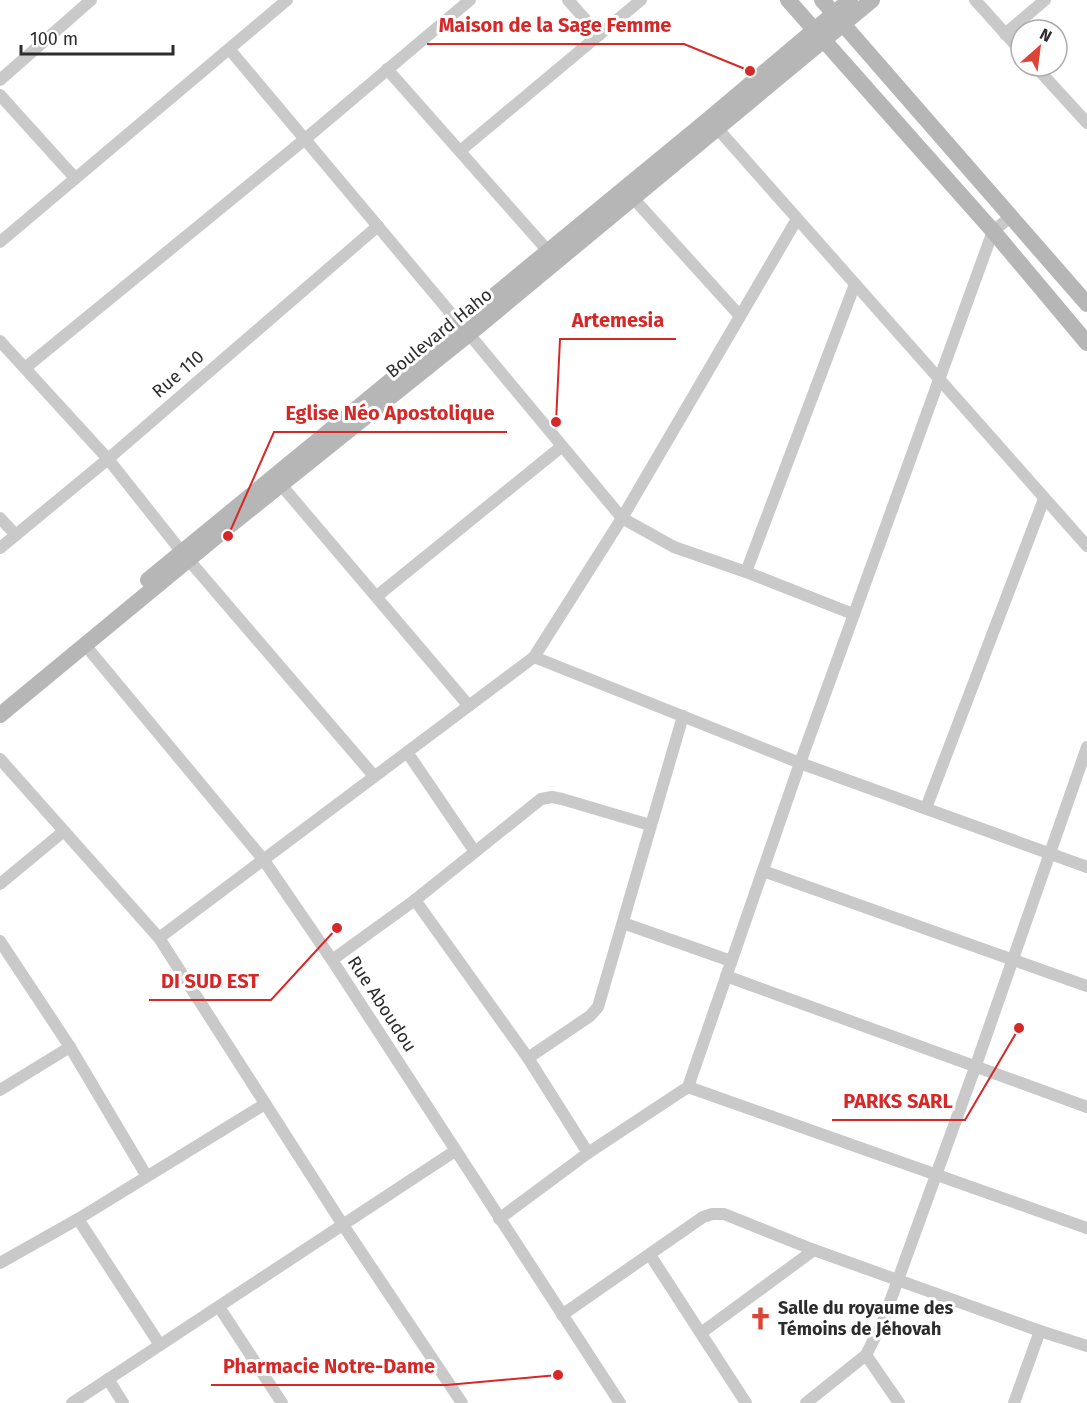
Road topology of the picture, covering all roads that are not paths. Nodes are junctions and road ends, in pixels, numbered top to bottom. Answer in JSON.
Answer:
{"nodes":[{"id":1,"x":91,"y":0,"type":"edge"},
{"id":2,"x":287,"y":0,"type":"edge"},
{"id":3,"x":470,"y":0,"type":"edge"},
{"id":4,"x":568,"y":0,"type":"edge"},
{"id":5,"x":641,"y":0,"type":"edge"},
{"id":6,"x":788,"y":0,"type":"edge"},
{"id":7,"x":822,"y":0,"type":"edge"},
{"id":8,"x":850,"y":0,"type":"edge"},
{"id":9,"x":872,"y":0,"type":"edge"},
{"id":10,"x":975,"y":0,"type":"edge"},
{"id":11,"x":1045,"y":0,"type":"edge"},
{"id":12,"x":838,"y":18,"type":"junction"},
{"id":13,"x":1005,"y":34,"type":"junction"},
{"id":14,"x":599,"y":35,"type":"junction"},
{"id":15,"x":819,"y":35,"type":"junction"},
{"id":16,"x":1009,"y":38,"type":"edge"},
{"id":17,"x":230,"y":50,"type":"junction"},
{"id":18,"x":387,"y":69,"type":"junction"},
{"id":19,"x":1046,"y":78,"type":"edge"},
{"id":20,"x":0,"y":80,"type":"edge"},
{"id":21,"x":0,"y":94,"type":"edge"},
{"id":22,"x":1087,"y":123,"type":"edge"},
{"id":23,"x":717,"y":128,"type":"junction"},
{"id":24,"x":304,"y":140,"type":"junction"},
{"id":25,"x":460,"y":151,"type":"junction"},
{"id":26,"x":75,"y":178,"type":"junction"},
{"id":27,"x":633,"y":198,"type":"junction"},
{"id":28,"x":1012,"y":216,"type":"junction"},
{"id":29,"x":797,"y":219,"type":"junction"},
{"id":30,"x":378,"y":226,"type":"junction"},
{"id":31,"x":993,"y":231,"type":"junction"},
{"id":32,"x":0,"y":242,"type":"edge"},
{"id":33,"x":548,"y":251,"type":"junction"},
{"id":34,"x":855,"y":284,"type":"junction"},
{"id":35,"x":1084,"y":295,"type":"edge"},
{"id":36,"x":740,"y":316,"type":"junction"},
{"id":37,"x":464,"y":329,"type":"junction"},
{"id":38,"x":0,"y":341,"type":"edge"},
{"id":39,"x":1087,"y":343,"type":"edge"},
{"id":40,"x":25,"y":368,"type":"junction"},
{"id":41,"x":939,"y":380,"type":"junction"},
{"id":42,"x":561,"y":447,"type":"junction"},
{"id":43,"x":108,"y":459,"type":"junction"},
{"id":44,"x":282,"y":486,"type":"junction"},
{"id":45,"x":1044,"y":499,"type":"junction"},
{"id":46,"x":0,"y":518,"type":"edge"},
{"id":47,"x":622,"y":518,"type":"junction"},
{"id":48,"x":16,"y":535,"type":"junction"},
{"id":49,"x":1087,"y":546,"type":"edge"},
{"id":50,"x":0,"y":548,"type":"edge"},
{"id":51,"x":185,"y":556,"type":"junction"},
{"id":52,"x":746,"y":572,"type":"junction"},
{"id":53,"x":377,"y":596,"type":"junction"},
{"id":54,"x":853,"y":614,"type":"junction"},
{"id":55,"x":86,"y":645,"type":"junction"},
{"id":56,"x":534,"y":657,"type":"junction"},
{"id":57,"x":0,"y":703,"type":"edge"},
{"id":58,"x":469,"y":706,"type":"junction"},
{"id":59,"x":0,"y":715,"type":"edge"},
{"id":60,"x":683,"y":716,"type":"junction"},
{"id":61,"x":1087,"y":747,"type":"edge"},
{"id":62,"x":406,"y":752,"type":"junction"},
{"id":63,"x":0,"y":759,"type":"edge"},
{"id":64,"x":800,"y":763,"type":"junction"},
{"id":65,"x":374,"y":776,"type":"junction"},
{"id":66,"x":926,"y":808,"type":"junction"},
{"id":67,"x":650,"y":825,"type":"junction"},
{"id":68,"x":64,"y":831,"type":"junction"},
{"id":69,"x":475,"y":852,"type":"junction"},
{"id":70,"x":1050,"y":854,"type":"junction"},
{"id":71,"x":263,"y":859,"type":"junction"},
{"id":72,"x":1087,"y":867,"type":"edge"},
{"id":73,"x":763,"y":871,"type":"junction"},
{"id":74,"x":0,"y":884,"type":"edge"},
{"id":75,"x":415,"y":900,"type":"junction"},
{"id":76,"x":623,"y":923,"type":"junction"},
{"id":77,"x":159,"y":938,"type":"junction"},
{"id":78,"x":0,"y":941,"type":"edge"},
{"id":79,"x":1014,"y":959,"type":"junction"},
{"id":80,"x":333,"y":960,"type":"junction"},
{"id":81,"x":731,"y":961,"type":"junction"},
{"id":82,"x":726,"y":976,"type":"junction"},
{"id":83,"x":1087,"y":986,"type":"edge"},
{"id":84,"x":70,"y":1047,"type":"junction"},
{"id":85,"x":528,"y":1058,"type":"junction"},
{"id":86,"x":976,"y":1065,"type":"junction"},
{"id":87,"x":688,"y":1087,"type":"junction"},
{"id":88,"x":0,"y":1090,"type":"edge"},
{"id":89,"x":265,"y":1104,"type":"junction"},
{"id":90,"x":1087,"y":1107,"type":"edge"},
{"id":91,"x":455,"y":1151,"type":"junction"},
{"id":92,"x":588,"y":1153,"type":"junction"},
{"id":93,"x":146,"y":1176,"type":"junction"},
{"id":94,"x":936,"y":1176,"type":"junction"},
{"id":95,"x":78,"y":1219,"type":"junction"},
{"id":96,"x":499,"y":1219,"type":"junction"},
{"id":97,"x":343,"y":1225,"type":"junction"},
{"id":98,"x":1087,"y":1228,"type":"edge"},
{"id":99,"x":814,"y":1250,"type":"junction"},
{"id":100,"x":650,"y":1256,"type":"junction"},
{"id":101,"x":0,"y":1263,"type":"edge"},
{"id":102,"x":899,"y":1281,"type":"junction"},
{"id":103,"x":219,"y":1307,"type":"junction"},
{"id":104,"x":562,"y":1315,"type":"junction"},
{"id":105,"x":1040,"y":1331,"type":"junction"},
{"id":106,"x":701,"y":1334,"type":"junction"},
{"id":107,"x":160,"y":1345,"type":"junction"},
{"id":108,"x":1087,"y":1346,"type":"edge"},
{"id":109,"x":866,"y":1355,"type":"junction"},
{"id":110,"x":108,"y":1379,"type":"junction"},
{"id":111,"x":72,"y":1403,"type":"edge"},
{"id":112,"x":123,"y":1403,"type":"edge"},
{"id":113,"x":282,"y":1403,"type":"edge"},
{"id":114,"x":462,"y":1403,"type":"edge"},
{"id":115,"x":620,"y":1403,"type":"edge"},
{"id":116,"x":746,"y":1403,"type":"edge"},
{"id":117,"x":807,"y":1403,"type":"edge"},
{"id":118,"x":899,"y":1403,"type":"edge"},
{"id":119,"x":1014,"y":1403,"type":"edge"}],
"edges":[{"from":1,"to":20,"type":"street"},
{"from":2,"to":17,"type":"street"},
{"from":3,"to":18,"type":"street"},
{"from":4,"to":14,"type":"street"},
{"from":5,"to":14,"type":"street"},
{"from":6,"to":15,"type":"main road"},
{"from":7,"to":12,"type":"main road"},
{"from":8,"to":12,"type":"main road","name":"Boulevard Haho"},
{"from":9,"to":12,"type":"main road","name":"Boulevard Haho"},
{"from":10,"to":13,"type":"street"},
{"from":11,"to":13,"type":"street"},
{"from":12,"to":15,"type":"main road","name":"Boulevard Haho"},
{"from":12,"to":28,"type":"main road"},
{"from":13,"to":16,"type":"street"},
{"from":14,"to":25,"type":"street"},
{"from":15,"to":23,"type":"main road","name":"Boulevard Haho"},
{"from":15,"to":31,"type":"main road"},
{"from":15,"to":33,"type":"main road","name":"Boulevard Haho"},
{"from":17,"to":24,"type":"street"},
{"from":17,"to":26,"type":"street"},
{"from":18,"to":24,"type":"street"},
{"from":18,"to":25,"type":"street"},
{"from":19,"to":22,"type":"street"},
{"from":21,"to":26,"type":"street"},
{"from":23,"to":27,"type":"main road","name":"Boulevard Haho"},
{"from":23,"to":29,"type":"street"},
{"from":24,"to":30,"type":"street"},
{"from":24,"to":40,"type":"street"},
{"from":25,"to":33,"type":"street"},
{"from":26,"to":32,"type":"street"},
{"from":27,"to":36,"type":"street"},
{"from":27,"to":37,"type":"main road","name":"Boulevard Haho"},
{"from":28,"to":31,"type":"street"},
{"from":28,"to":35,"type":"main road"},
{"from":29,"to":34,"type":"street"},
{"from":29,"to":36,"type":"street"},
{"from":30,"to":37,"type":"street"},
{"from":30,"to":43,"type":"street","name":"Rue 110"},
{"from":31,"to":39,"type":"main road"},
{"from":31,"to":41,"type":"street"},
{"from":33,"to":37,"type":"main road","name":"Boulevard Haho"},
{"from":34,"to":41,"type":"street"},
{"from":34,"to":52,"type":"street"},
{"from":36,"to":47,"type":"street"},
{"from":37,"to":42,"type":"street"},
{"from":37,"to":44,"type":"main road","name":"Boulevard Haho"},
{"from":37,"to":51,"type":"main road","name":"Boulevard Haho"},
{"from":38,"to":40,"type":"street"},
{"from":40,"to":43,"type":"street"},
{"from":41,"to":45,"type":"street"},
{"from":41,"to":54,"type":"street"},
{"from":42,"to":47,"type":"street"},
{"from":42,"to":53,"type":"street"},
{"from":43,"to":48,"type":"street","name":"Rue 110"},
{"from":43,"to":51,"type":"street"},
{"from":44,"to":51,"type":"main road","name":"Boulevard Haho"},
{"from":44,"to":53,"type":"street"},
{"from":45,"to":49,"type":"street"},
{"from":45,"to":66,"type":"street"},
{"from":46,"to":48,"type":"street"},
{"from":47,"to":52,"type":"street"},
{"from":47,"to":56,"type":"street"},
{"from":48,"to":50,"type":"street","name":"Rue 110"},
{"from":51,"to":55,"type":"main road","name":"Boulevard Haho"},
{"from":51,"to":57,"type":"main road","name":"Boulevard Haho"},
{"from":51,"to":65,"type":"street"},
{"from":52,"to":54,"type":"street"},
{"from":53,"to":58,"type":"street"},
{"from":54,"to":64,"type":"street"},
{"from":55,"to":59,"type":"main road","name":"Boulevard Haho"},
{"from":55,"to":71,"type":"street","name":"Rue Aboudou"},
{"from":56,"to":58,"type":"street"},
{"from":56,"to":60,"type":"street"},
{"from":58,"to":62,"type":"street"},
{"from":60,"to":64,"type":"street"},
{"from":60,"to":67,"type":"street"},
{"from":61,"to":70,"type":"street"},
{"from":62,"to":65,"type":"street"},
{"from":62,"to":69,"type":"street"},
{"from":63,"to":68,"type":"street"},
{"from":64,"to":66,"type":"street"},
{"from":64,"to":73,"type":"street"},
{"from":65,"to":71,"type":"street"},
{"from":66,"to":70,"type":"street"},
{"from":67,"to":69,"type":"street"},
{"from":67,"to":76,"type":"street"},
{"from":68,"to":74,"type":"street"},
{"from":68,"to":77,"type":"street"},
{"from":69,"to":75,"type":"street"},
{"from":70,"to":72,"type":"street"},
{"from":70,"to":79,"type":"street"},
{"from":71,"to":77,"type":"street"},
{"from":71,"to":80,"type":"street","name":"Rue Aboudou"},
{"from":73,"to":79,"type":"street"},
{"from":73,"to":81,"type":"street"},
{"from":75,"to":80,"type":"street"},
{"from":75,"to":85,"type":"street"},
{"from":76,"to":81,"type":"street"},
{"from":76,"to":85,"type":"street"},
{"from":77,"to":89,"type":"street"},
{"from":78,"to":84,"type":"street"},
{"from":79,"to":83,"type":"street"},
{"from":79,"to":86,"type":"street"},
{"from":80,"to":91,"type":"street","name":"Rue Aboudou"},
{"from":81,"to":82,"type":"street"},
{"from":82,"to":86,"type":"street"},
{"from":82,"to":87,"type":"street"},
{"from":84,"to":88,"type":"street"},
{"from":84,"to":93,"type":"street"},
{"from":85,"to":92,"type":"street"},
{"from":86,"to":90,"type":"street"},
{"from":86,"to":94,"type":"street"},
{"from":87,"to":92,"type":"street"},
{"from":87,"to":94,"type":"street"},
{"from":89,"to":93,"type":"street"},
{"from":89,"to":97,"type":"street"},
{"from":91,"to":96,"type":"street","name":"Rue Aboudou"},
{"from":91,"to":97,"type":"street"},
{"from":92,"to":96,"type":"street"},
{"from":93,"to":95,"type":"street"},
{"from":94,"to":98,"type":"street"},
{"from":94,"to":102,"type":"street"},
{"from":95,"to":101,"type":"street"},
{"from":95,"to":107,"type":"street"},
{"from":96,"to":104,"type":"street","name":"Rue Aboudou"},
{"from":97,"to":103,"type":"street"},
{"from":97,"to":114,"type":"street"},
{"from":99,"to":100,"type":"street"},
{"from":99,"to":102,"type":"street"},
{"from":99,"to":106,"type":"street"},
{"from":100,"to":104,"type":"street"},
{"from":100,"to":106,"type":"street"},
{"from":102,"to":105,"type":"street"},
{"from":102,"to":109,"type":"street"},
{"from":103,"to":107,"type":"street"},
{"from":103,"to":113,"type":"street"},
{"from":104,"to":115,"type":"street","name":"Rue Aboudou"},
{"from":105,"to":108,"type":"street"},
{"from":105,"to":119,"type":"street"},
{"from":106,"to":116,"type":"street"},
{"from":107,"to":110,"type":"street"},
{"from":109,"to":117,"type":"street"},
{"from":109,"to":118,"type":"street"},
{"from":110,"to":111,"type":"street"},
{"from":110,"to":112,"type":"street"}]}
